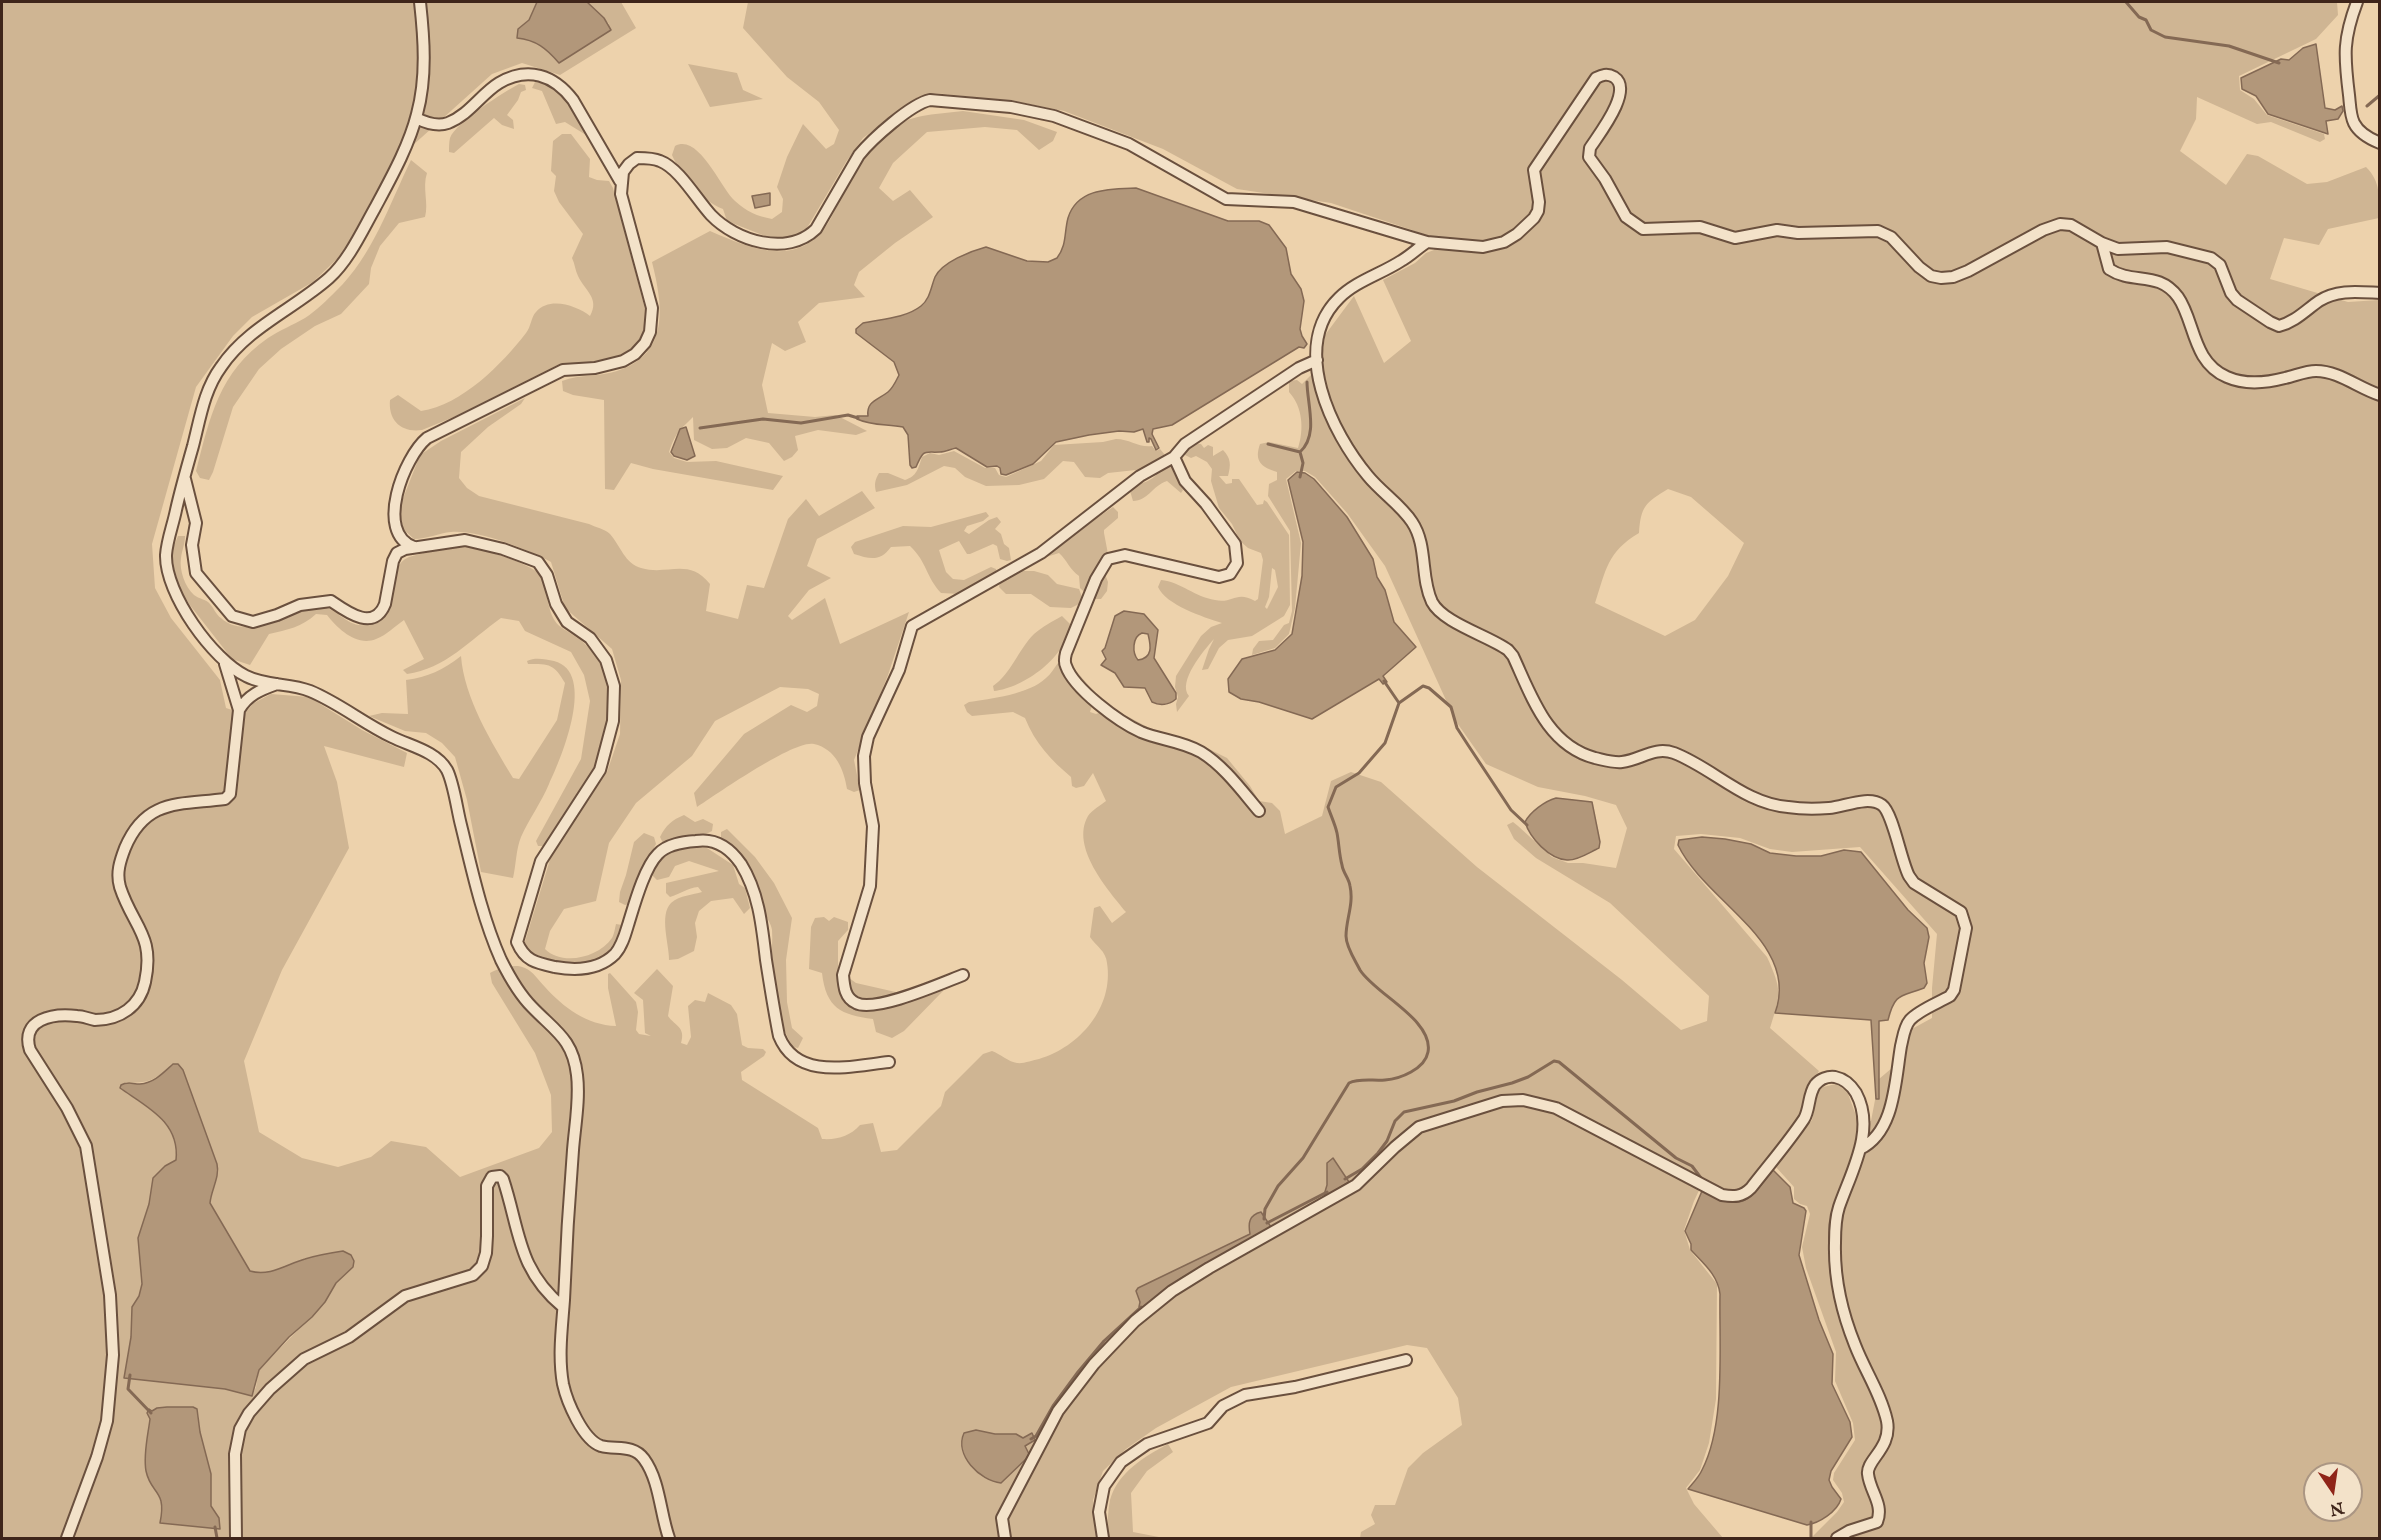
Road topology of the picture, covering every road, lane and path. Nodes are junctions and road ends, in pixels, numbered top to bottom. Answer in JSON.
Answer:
{"nodes":[{"id":1,"x":420,"y":2,"type":"edge"},
{"id":2,"x":2354,"y":4,"type":"edge"},
{"id":3,"x":416,"y":118,"type":"junction"},
{"id":4,"x":2379,"y":135,"type":"edge"},
{"id":5,"x":2366,"y":137,"type":"junction"},
{"id":6,"x":2379,"y":143,"type":"edge"},
{"id":7,"x":620,"y":182,"type":"junction"},
{"id":8,"x":1427,"y":242,"type":"junction"},
{"id":9,"x":2102,"y":243,"type":"junction"},
{"id":10,"x":2379,"y":293,"type":"edge"},
{"id":11,"x":1317,"y":360,"type":"junction"},
{"id":12,"x":2379,"y":395,"type":"edge"},
{"id":13,"x":1174,"y":457,"type":"junction"},
{"id":14,"x":184,"y":476,"type":"junction"},
{"id":15,"x":414,"y":547,"type":"junction"},
{"id":16,"x":225,"y":664,"type":"junction"},
{"id":17,"x":277,"y":684,"type":"junction"},
{"id":18,"x":239,"y":710,"type":"junction"},
{"id":19,"x":1259,"y":811,"type":"dead end"},
{"id":20,"x":517,"y":942,"type":"junction"},
{"id":21,"x":496,"y":948,"type":"junction"},
{"id":22,"x":963,"y":975,"type":"dead end"},
{"id":23,"x":889,"y":1062,"type":"dead end"},
{"id":24,"x":1860,"y":1149,"type":"junction"},
{"id":25,"x":563,"y":1307,"type":"junction"},
{"id":26,"x":1406,"y":1360,"type":"dead end"},
{"id":27,"x":68,"y":1539,"type":"edge"},
{"id":28,"x":236,"y":1539,"type":"edge"},
{"id":29,"x":669,"y":1539,"type":"edge"},
{"id":30,"x":1005,"y":1539,"type":"edge"},
{"id":31,"x":1103,"y":1539,"type":"edge"},
{"id":32,"x":1837,"y":1539,"type":"edge"}],
"edges":[{"from":1,"to":3,"type":"street"},
{"from":2,"to":5,"type":"street"},
{"from":3,"to":7,"type":"street"},
{"from":3,"to":14,"type":"street"},
{"from":4,"to":5,"type":"street"},
{"from":5,"to":6,"type":"street"},
{"from":7,"to":8,"type":"street"},
{"from":7,"to":15,"type":"street"},
{"from":8,"to":9,"type":"street"},
{"from":8,"to":11,"type":"street"},
{"from":9,"to":10,"type":"street"},
{"from":9,"to":12,"type":"street"},
{"from":11,"to":13,"type":"street"},
{"from":11,"to":24,"type":"street"},
{"from":13,"to":19,"type":"street"},
{"from":13,"to":22,"type":"street"},
{"from":14,"to":15,"type":"street"},
{"from":14,"to":16,"type":"street"},
{"from":15,"to":20,"type":"street"},
{"from":16,"to":17,"type":"street"},
{"from":16,"to":18,"type":"street"},
{"from":17,"to":18,"type":"street"},
{"from":17,"to":21,"type":"street"},
{"from":18,"to":27,"type":"street"},
{"from":20,"to":21,"type":"street"},
{"from":20,"to":23,"type":"street"},
{"from":21,"to":25,"type":"street"},
{"from":24,"to":30,"type":"street"},
{"from":24,"to":32,"type":"street"},
{"from":25,"to":28,"type":"street"},
{"from":25,"to":29,"type":"street"},
{"from":26,"to":31,"type":"street"}]}
